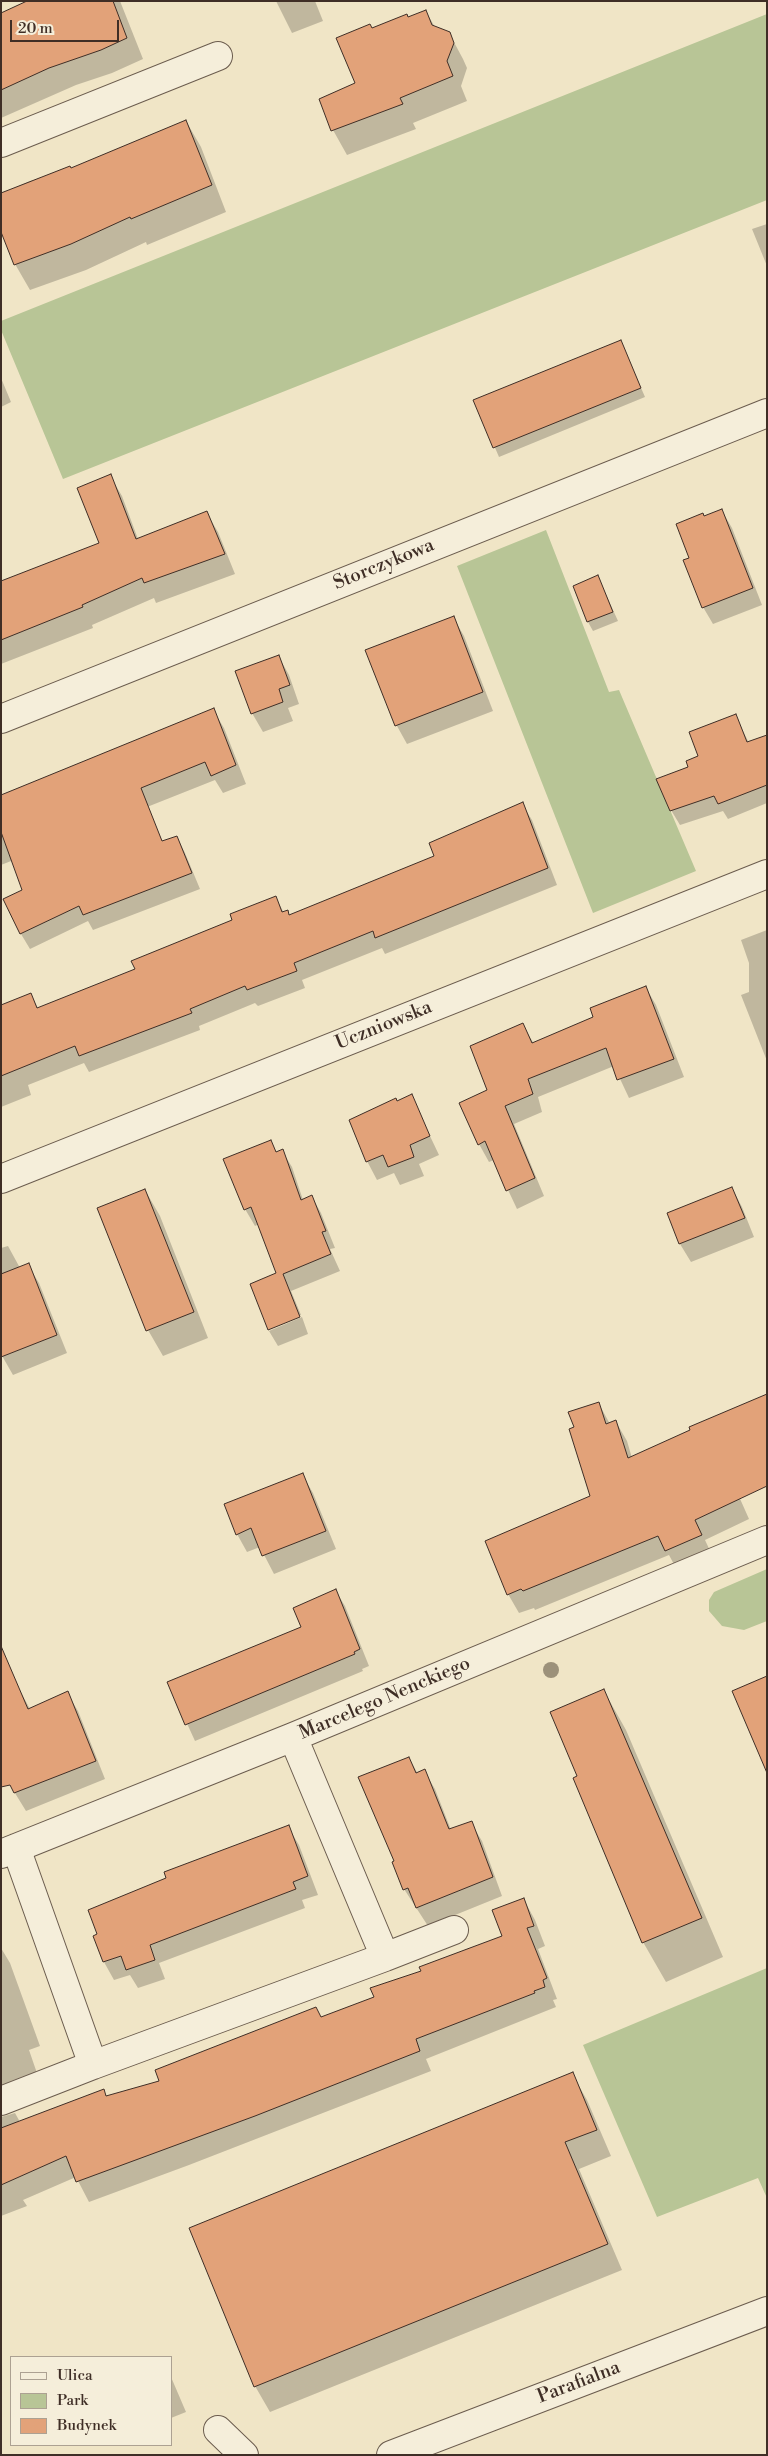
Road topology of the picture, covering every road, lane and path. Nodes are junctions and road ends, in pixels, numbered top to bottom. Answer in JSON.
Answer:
{"nodes":[{"id":1,"x":218,"y":56,"type":"dead end"},
{"id":2,"x":1,"y":143,"type":"edge"},
{"id":3,"x":767,"y":413,"type":"edge"},
{"id":4,"x":1,"y":720,"type":"edge"},
{"id":5,"x":767,"y":874,"type":"edge"},
{"id":6,"x":1,"y":1178,"type":"edge"},
{"id":7,"x":767,"y":1540,"type":"edge"},
{"id":8,"x":293,"y":1737,"type":"junction"},
{"id":9,"x":8,"y":1851,"type":"edge"},
{"id":10,"x":454,"y":1930,"type":"dead end"},
{"id":11,"x":385,"y":1957,"type":"junction"},
{"id":12,"x":93,"y":2065,"type":"junction"},
{"id":13,"x":1,"y":2101,"type":"edge"},
{"id":14,"x":767,"y":2311,"type":"edge"},
{"id":15,"x":218,"y":2430,"type":"dead end"},
{"id":16,"x":244,"y":2455,"type":"edge"},
{"id":17,"x":391,"y":2455,"type":"edge"}],
"edges":[{"from":1,"to":2,"type":"street"},
{"from":3,"to":4,"type":"street","name":"Storczykowa"},
{"from":5,"to":6,"type":"street","name":"Uczniowska"},
{"from":7,"to":8,"type":"street","name":"Marcelego Nenckiego"},
{"from":8,"to":9,"type":"street","name":"Marcelego Nenckiego"},
{"from":8,"to":11,"type":"street"},
{"from":9,"to":12,"type":"street"},
{"from":10,"to":11,"type":"street"},
{"from":11,"to":12,"type":"street"},
{"from":12,"to":13,"type":"street"},
{"from":14,"to":17,"type":"street","name":"Parafialna"},
{"from":15,"to":16,"type":"street"}]}
